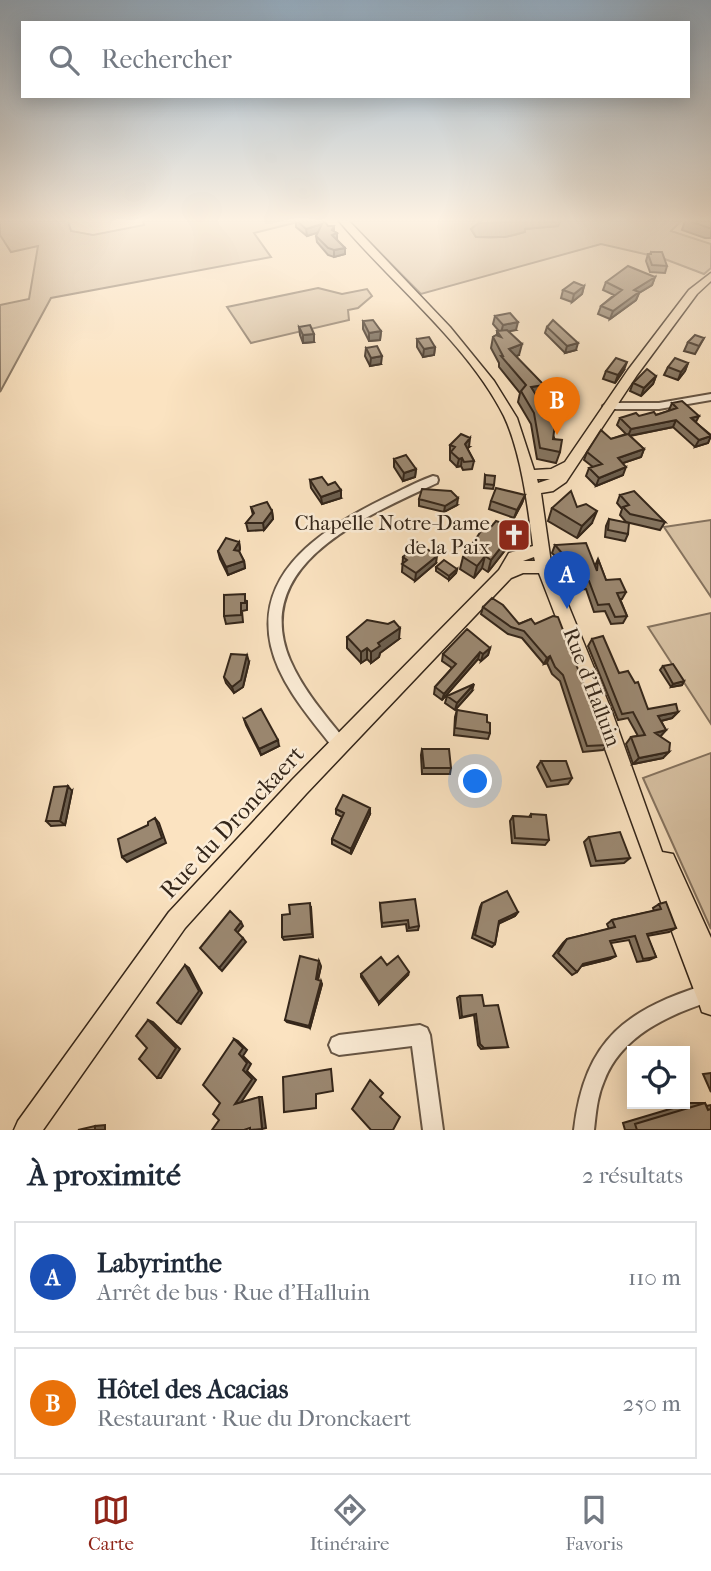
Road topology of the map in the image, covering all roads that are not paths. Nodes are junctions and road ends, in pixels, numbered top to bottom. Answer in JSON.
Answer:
{"nodes":[{"id":1,"x":393,"y":274,"type":"edge"},
{"id":2,"x":711,"y":276,"type":"edge"},
{"id":3,"x":711,"y":397,"type":"edge"},
{"id":4,"x":608,"y":406,"type":"junction"},
{"id":5,"x":433,"y":480,"type":"dead end"},
{"id":6,"x":531,"y":482,"type":"junction"},
{"id":7,"x":542,"y":558,"type":"junction"},
{"id":8,"x":340,"y":746,"type":"junction"},
{"id":9,"x":627,"y":778,"type":"junction"},
{"id":10,"x":711,"y":965,"type":"edge"},
{"id":11,"x":710,"y":996,"type":"edge"},
{"id":12,"x":339,"y":1045,"type":"dead end"},
{"id":13,"x":27,"y":1130,"type":"edge"},
{"id":14,"x":433,"y":1130,"type":"edge"},
{"id":15,"x":584,"y":1130,"type":"edge"}],
"edges":[{"from":1,"to":6,"type":"main road","name":"Rue d'Halluin"},
{"from":2,"to":4,"type":"main road"},
{"from":3,"to":4,"type":"street"},
{"from":4,"to":6,"type":"main road"},
{"from":5,"to":8,"type":"street"},
{"from":6,"to":7,"type":"main road","name":"Rue d'Halluin"},
{"from":7,"to":8,"type":"main road","name":"Rue du Dronckaert"},
{"from":7,"to":9,"type":"main road","name":"Rue d'Halluin"},
{"from":8,"to":13,"type":"main road","name":"Rue du Dronckaert"},
{"from":9,"to":10,"type":"main road","name":"Rue d'Halluin"},
{"from":9,"to":11,"type":"main road","name":"Rue d'Halluin"},
{"from":11,"to":15,"type":"street"},
{"from":12,"to":14,"type":"street"}]}
